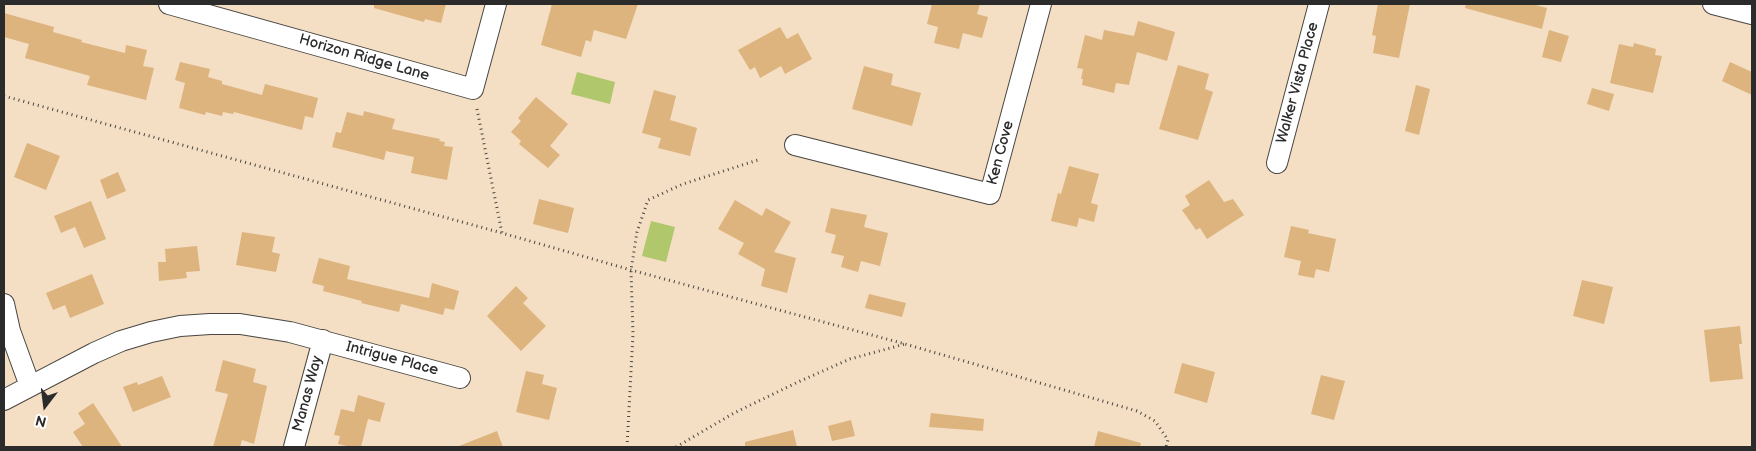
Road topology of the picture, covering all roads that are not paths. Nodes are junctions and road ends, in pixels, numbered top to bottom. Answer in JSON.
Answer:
{"nodes":[{"id":1,"x":169,"y":4,"type":"edge"},
{"id":2,"x":496,"y":4,"type":"edge"},
{"id":3,"x":1041,"y":4,"type":"edge"},
{"id":4,"x":1318,"y":4,"type":"edge"},
{"id":5,"x":1713,"y":4,"type":"edge"},
{"id":6,"x":235,"y":13,"type":"edge"},
{"id":7,"x":1752,"y":14,"type":"edge"},
{"id":8,"x":795,"y":145,"type":"dead end"},
{"id":9,"x":1277,"y":162,"type":"dead end"},
{"id":10,"x":4,"y":304,"type":"edge"},
{"id":11,"x":323,"y":340,"type":"junction"},
{"id":12,"x":460,"y":378,"type":"dead end"},
{"id":13,"x":30,"y":386,"type":"junction"},
{"id":14,"x":4,"y":400,"type":"edge"},
{"id":15,"x":294,"y":447,"type":"edge"}],
"edges":[{"from":1,"to":6,"type":"street","name":"Horizon Ridge Lane"},
{"from":2,"to":6,"type":"street","name":"Horizon Ridge Lane"},
{"from":3,"to":8,"type":"street","name":"Ken Cove"},
{"from":4,"to":9,"type":"street","name":"Walker Vista Place"},
{"from":5,"to":7,"type":"street"},
{"from":10,"to":13,"type":"street"},
{"from":11,"to":12,"type":"street","name":"Intrigue Place"},
{"from":11,"to":13,"type":"street","name":"Intrigue Place"},
{"from":11,"to":15,"type":"street","name":"Manas Way"},
{"from":13,"to":14,"type":"street","name":"Intrigue Place"}]}
